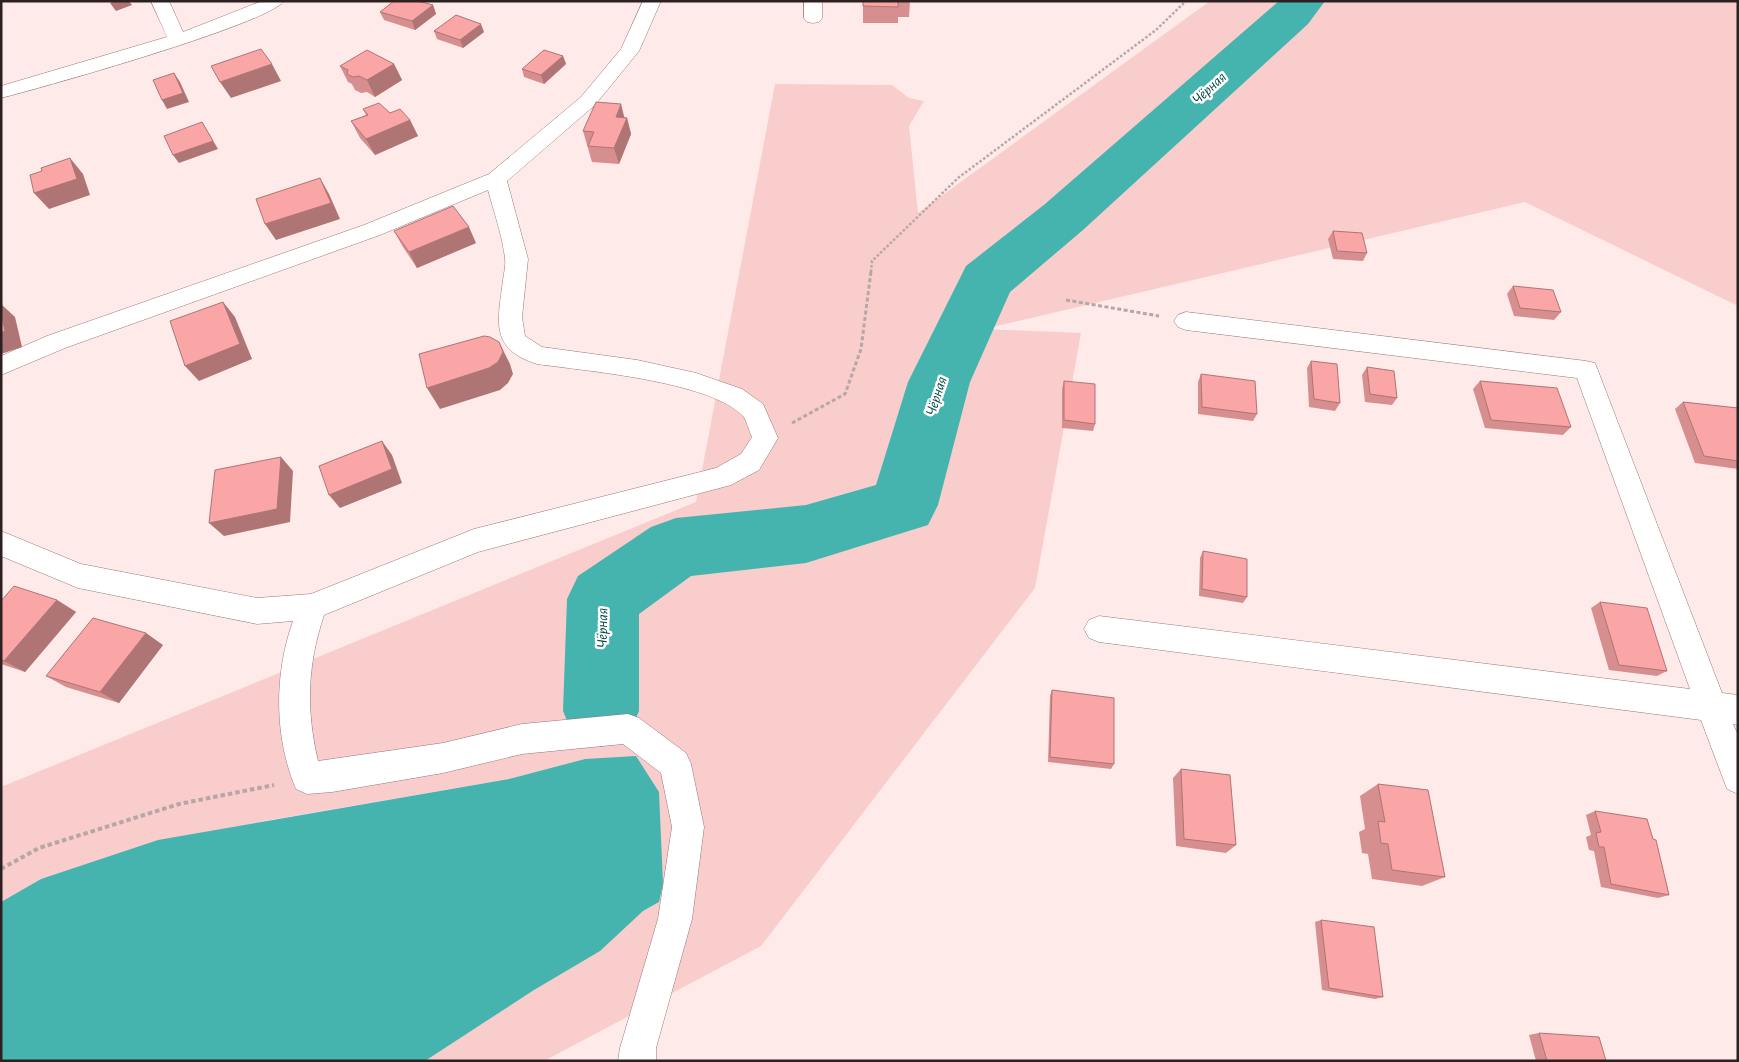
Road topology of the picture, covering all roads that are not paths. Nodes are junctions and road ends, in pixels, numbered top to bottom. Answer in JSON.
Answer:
{"nodes":[{"id":1,"x":160,"y":1,"type":"edge"},
{"id":2,"x":275,"y":1,"type":"edge"},
{"id":3,"x":652,"y":1,"type":"edge"},
{"id":4,"x":178,"y":40,"type":"junction"},
{"id":5,"x":1,"y":92,"type":"edge"},
{"id":6,"x":496,"y":179,"type":"junction"},
{"id":7,"x":1186,"y":321,"type":"road end"},
{"id":8,"x":1,"y":366,"type":"edge"},
{"id":9,"x":1,"y":543,"type":"edge"},
{"id":10,"x":312,"y":608,"type":"junction"},
{"id":11,"x":1099,"y":629,"type":"dead end"},
{"id":12,"x":1724,"y":709,"type":"edge"},
{"id":13,"x":1738,"y":778,"type":"edge"},
{"id":14,"x":637,"y":1061,"type":"edge"}],
"edges":[{"from":1,"to":4,"type":"street"},
{"from":2,"to":4,"type":"street"},
{"from":3,"to":6,"type":"street"},
{"from":4,"to":5,"type":"street"},
{"from":6,"to":8,"type":"street"},
{"from":6,"to":10,"type":"street"},
{"from":7,"to":12,"type":"street"},
{"from":9,"to":10,"type":"street"},
{"from":10,"to":14,"type":"street"},
{"from":11,"to":12,"type":"street"},
{"from":12,"to":13,"type":"street"}]}
